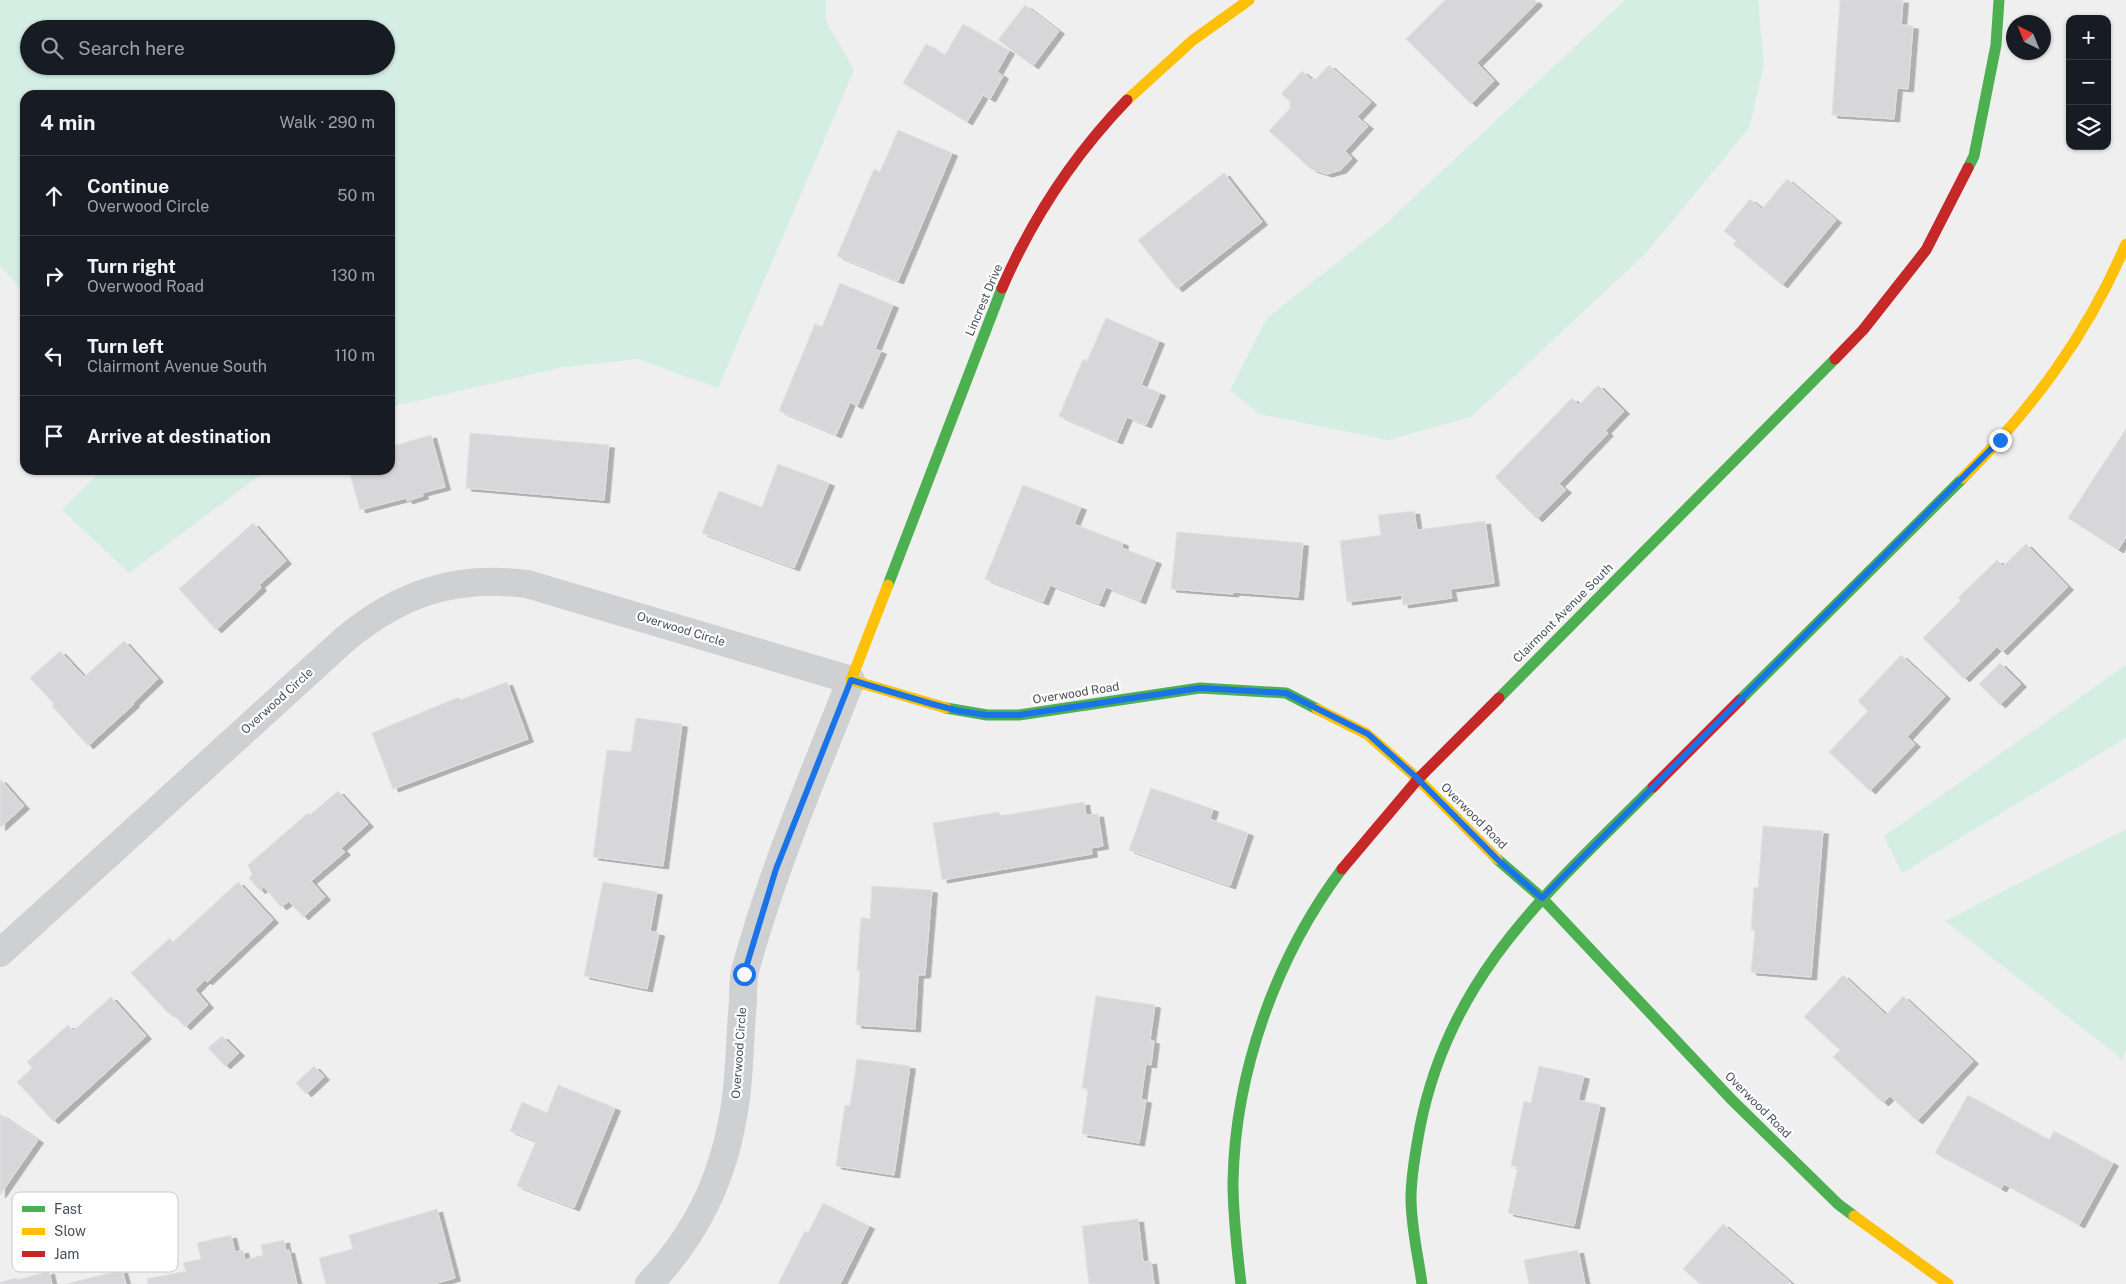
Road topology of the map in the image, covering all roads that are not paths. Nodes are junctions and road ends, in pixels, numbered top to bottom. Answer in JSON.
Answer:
{"nodes":[{"id":1,"x":1249,"y":0,"type":"edge"},
{"id":2,"x":1999,"y":0,"type":"edge"},
{"id":3,"x":2126,"y":244,"type":"edge"},
{"id":4,"x":851,"y":680,"type":"junction"},
{"id":5,"x":1418,"y":779,"type":"junction"},
{"id":6,"x":1542,"y":898,"type":"junction"},
{"id":7,"x":0,"y":953,"type":"edge"},
{"id":8,"x":650,"y":1284,"type":"edge"},
{"id":9,"x":1241,"y":1284,"type":"edge"},
{"id":10,"x":1422,"y":1284,"type":"edge"},
{"id":11,"x":1948,"y":1284,"type":"edge"}],
"edges":[{"from":1,"to":4,"type":"street","name":"Lincrest Drive"},
{"from":2,"to":5,"type":"street","name":"Clairmont Avenue South"},
{"from":3,"to":6,"type":"street"},
{"from":4,"to":5,"type":"street","name":"Overwood Road"},
{"from":4,"to":7,"type":"street","name":"Overwood Circle"},
{"from":4,"to":8,"type":"street","name":"Overwood Circle"},
{"from":5,"to":6,"type":"street","name":"Overwood Road"},
{"from":5,"to":9,"type":"street","name":"Clairmont Avenue South"},
{"from":6,"to":10,"type":"street"},
{"from":6,"to":11,"type":"street","name":"Overwood Road"}]}
